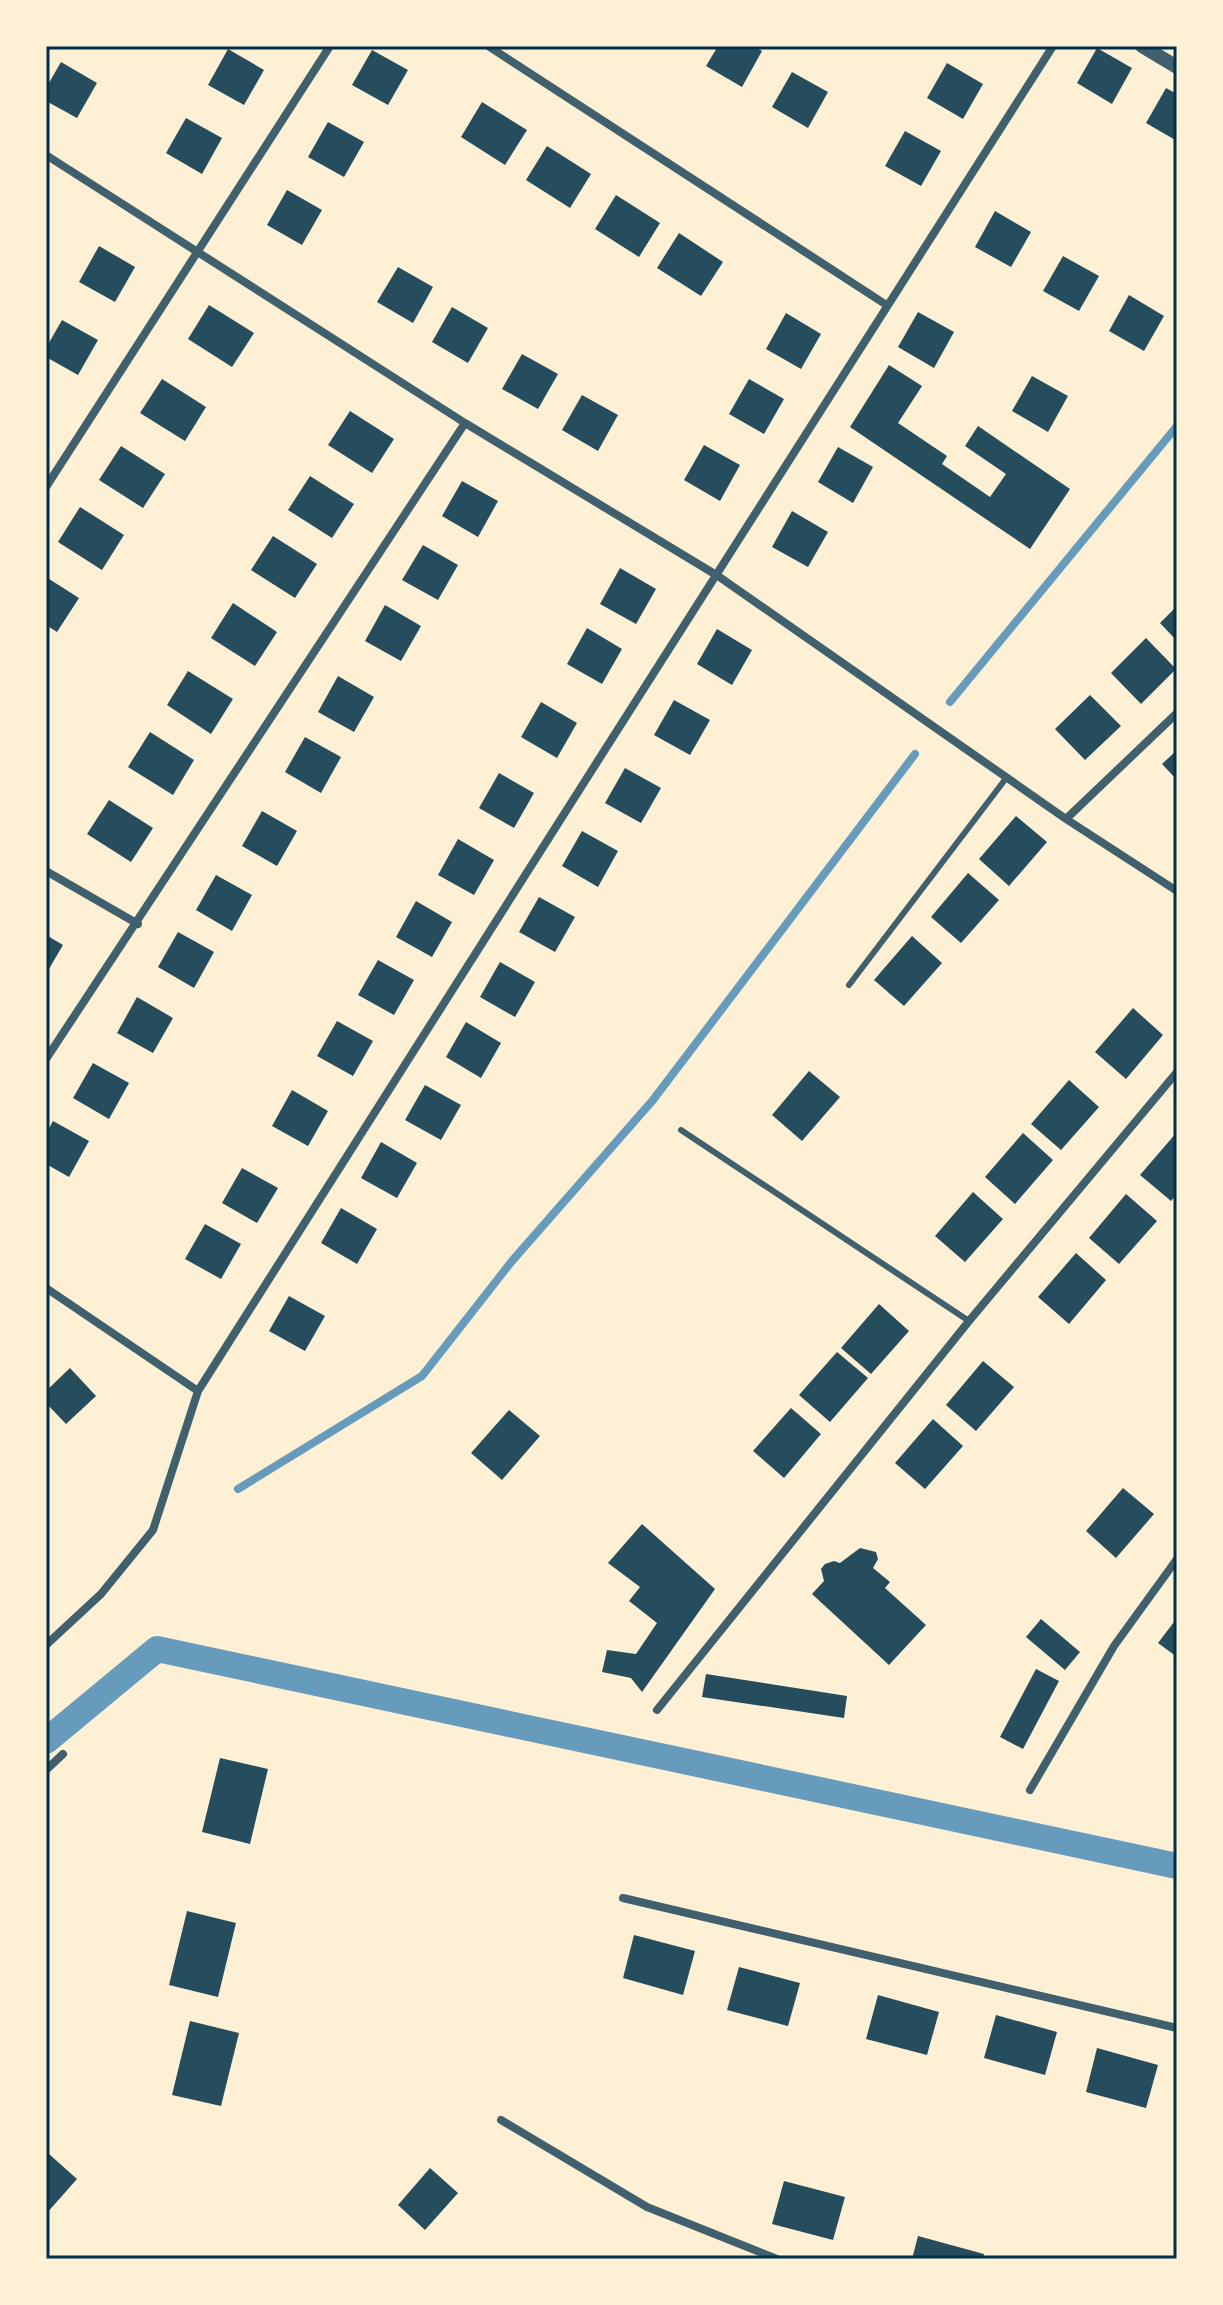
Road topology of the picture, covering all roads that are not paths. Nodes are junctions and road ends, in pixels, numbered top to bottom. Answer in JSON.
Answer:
{"nodes":[{"id":1,"x":330,"y":46,"type":"edge"},
{"id":2,"x":488,"y":46,"type":"edge"},
{"id":3,"x":1053,"y":46,"type":"edge"},
{"id":4,"x":1142,"y":46,"type":"edge"},
{"id":5,"x":1177,"y":67,"type":"edge"},
{"id":6,"x":46,"y":155,"type":"edge"},
{"id":7,"x":200,"y":252,"type":"junction"},
{"id":8,"x":885,"y":304,"type":"junction"},
{"id":9,"x":465,"y":423,"type":"junction"},
{"id":10,"x":46,"y":487,"type":"edge"},
{"id":11,"x":718,"y":576,"type":"junction"},
{"id":12,"x":1177,"y":713,"type":"edge"},
{"id":13,"x":1007,"y":777,"type":"junction"},
{"id":14,"x":1066,"y":819,"type":"junction"},
{"id":15,"x":46,"y":871,"type":"edge"},
{"id":16,"x":1177,"y":891,"type":"edge"},
{"id":17,"x":138,"y":924,"type":"junction"},
{"id":18,"x":849,"y":985,"type":"dead end"},
{"id":19,"x":46,"y":1059,"type":"edge"},
{"id":20,"x":1177,"y":1072,"type":"edge"},
{"id":21,"x":681,"y":1130,"type":"dead end"},
{"id":22,"x":46,"y":1288,"type":"edge"},
{"id":23,"x":969,"y":1321,"type":"junction"},
{"id":24,"x":198,"y":1391,"type":"junction"},
{"id":25,"x":1177,"y":1559,"type":"edge"},
{"id":26,"x":46,"y":1645,"type":"edge"},
{"id":27,"x":657,"y":1710,"type":"dead end"},
{"id":28,"x":63,"y":1754,"type":"dead end"},
{"id":29,"x":46,"y":1770,"type":"edge"},
{"id":30,"x":1030,"y":1790,"type":"dead end"},
{"id":31,"x":623,"y":1898,"type":"dead end"},
{"id":32,"x":1177,"y":2028,"type":"edge"},
{"id":33,"x":501,"y":2120,"type":"dead end"},
{"id":34,"x":777,"y":2259,"type":"edge"}],
"edges":[{"from":1,"to":7,"type":"street"},
{"from":2,"to":8,"type":"street"},
{"from":3,"to":8,"type":"street"},
{"from":4,"to":5,"type":"street"},
{"from":6,"to":7,"type":"street"},
{"from":7,"to":9,"type":"street"},
{"from":7,"to":10,"type":"street"},
{"from":8,"to":11,"type":"street"},
{"from":9,"to":11,"type":"street"},
{"from":9,"to":17,"type":"street"},
{"from":11,"to":13,"type":"street"},
{"from":11,"to":24,"type":"street"},
{"from":12,"to":14,"type":"street"},
{"from":13,"to":14,"type":"street"},
{"from":13,"to":18,"type":"lane"},
{"from":14,"to":16,"type":"street"},
{"from":15,"to":17,"type":"street"},
{"from":17,"to":19,"type":"street"},
{"from":20,"to":23,"type":"street"},
{"from":21,"to":23,"type":"lane"},
{"from":22,"to":24,"type":"street"},
{"from":23,"to":27,"type":"street"},
{"from":24,"to":26,"type":"street"},
{"from":25,"to":30,"type":"street"},
{"from":28,"to":29,"type":"street"},
{"from":31,"to":32,"type":"street"},
{"from":33,"to":34,"type":"street"}]}
